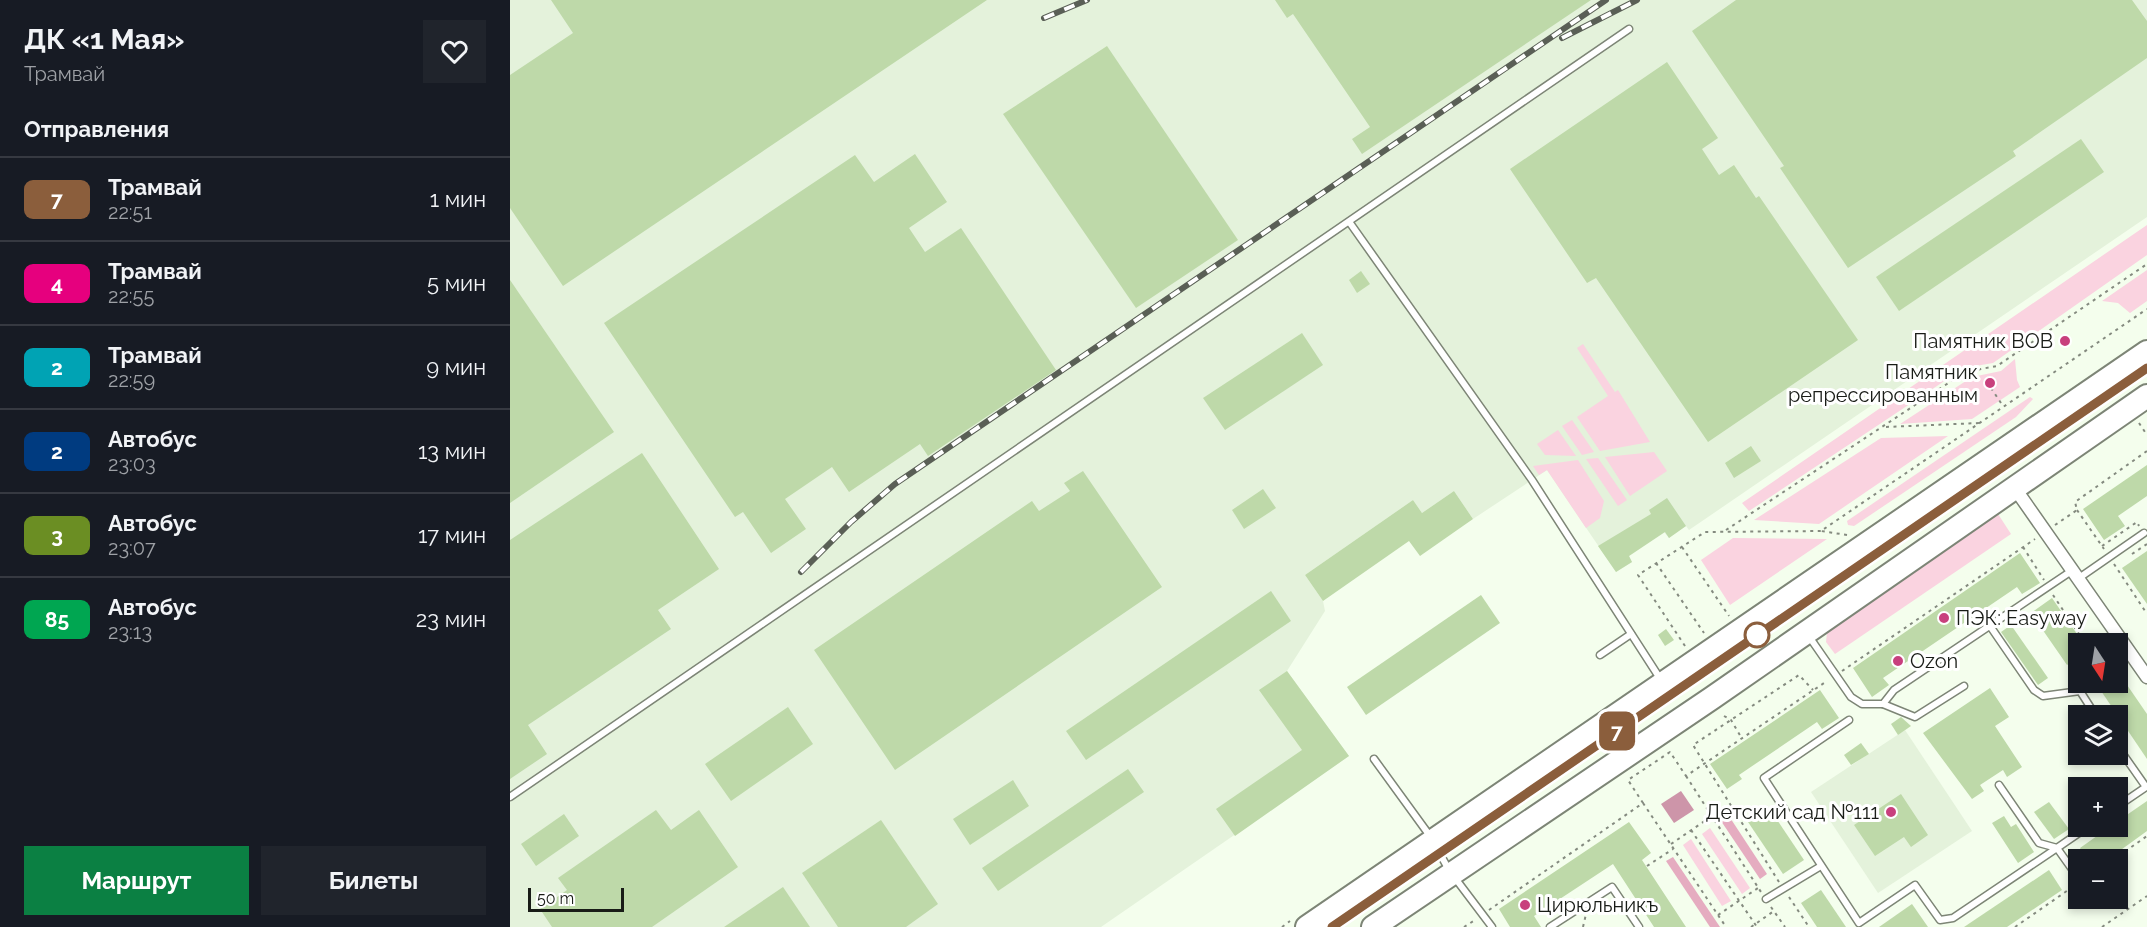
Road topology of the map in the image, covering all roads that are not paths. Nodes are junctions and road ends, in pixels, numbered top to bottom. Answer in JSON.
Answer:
{"nodes":[{"id":1,"x":1629,"y":30,"type":"dead end"},
{"id":2,"x":1350,"y":223,"type":"junction"},
{"id":3,"x":2147,"y":351,"type":"edge"},
{"id":4,"x":2147,"y":396,"type":"edge"},
{"id":5,"x":2014,"y":487,"type":"junction"},
{"id":6,"x":2144,"y":533,"type":"dead end"},
{"id":7,"x":2076,"y":574,"type":"junction"},
{"id":8,"x":1990,"y":626,"type":"junction"},
{"id":9,"x":1806,"y":632,"type":"junction"},
{"id":10,"x":1631,"y":634,"type":"junction"},
{"id":11,"x":1600,"y":654,"type":"dead end"},
{"id":12,"x":2147,"y":677,"type":"edge"},
{"id":13,"x":1663,"y":683,"type":"junction"},
{"id":14,"x":1964,"y":686,"type":"dead end"},
{"id":15,"x":1883,"y":704,"type":"junction"},
{"id":16,"x":2089,"y":705,"type":"edge"},
{"id":17,"x":1849,"y":720,"type":"dead end"},
{"id":18,"x":1374,"y":759,"type":"dead end"},
{"id":19,"x":2128,"y":761,"type":"edge"},
{"id":20,"x":1999,"y":785,"type":"dead end"},
{"id":21,"x":2146,"y":787,"type":"edge"},
{"id":22,"x":510,"y":797,"type":"edge"},
{"id":23,"x":2128,"y":799,"type":"edge"},
{"id":24,"x":2073,"y":837,"type":"edge"},
{"id":25,"x":1432,"y":841,"type":"junction"},
{"id":26,"x":2057,"y":848,"type":"junction"},
{"id":27,"x":2068,"y":864,"type":"edge"},
{"id":28,"x":1821,"y":866,"type":"junction"},
{"id":29,"x":1451,"y":873,"type":"junction"},
{"id":30,"x":1766,"y":899,"type":"road end"},
{"id":31,"x":1307,"y":927,"type":"edge"},
{"id":32,"x":1373,"y":927,"type":"edge"},
{"id":33,"x":1492,"y":927,"type":"edge"},
{"id":34,"x":1550,"y":927,"type":"edge"},
{"id":35,"x":1639,"y":927,"type":"edge"}],
"edges":[{"from":1,"to":2,"type":"lane"},
{"from":2,"to":10,"type":"lane"},
{"from":2,"to":22,"type":"lane"},
{"from":3,"to":13,"type":"highway"},
{"from":4,"to":5,"type":"highway"},
{"from":5,"to":7,"type":"street"},
{"from":5,"to":9,"type":"highway"},
{"from":6,"to":7,"type":"lane"},
{"from":7,"to":8,"type":"lane"},
{"from":7,"to":12,"type":"street"},
{"from":8,"to":15,"type":"lane"},
{"from":8,"to":16,"type":"lane"},
{"from":9,"to":15,"type":"lane"},
{"from":9,"to":29,"type":"highway"},
{"from":10,"to":11,"type":"lane"},
{"from":10,"to":13,"type":"lane"},
{"from":13,"to":25,"type":"highway"},
{"from":14,"to":15,"type":"lane"},
{"from":17,"to":28,"type":"lane"},
{"from":18,"to":25,"type":"lane"},
{"from":19,"to":21,"type":"lane"},
{"from":20,"to":26,"type":"lane"},
{"from":21,"to":23,"type":"lane"},
{"from":24,"to":26,"type":"lane"},
{"from":25,"to":29,"type":"lane"},
{"from":25,"to":31,"type":"highway"},
{"from":26,"to":27,"type":"lane"},
{"from":26,"to":28,"type":"lane"},
{"from":28,"to":30,"type":"lane"},
{"from":29,"to":32,"type":"highway"},
{"from":29,"to":33,"type":"lane"},
{"from":34,"to":35,"type":"lane"}]}
